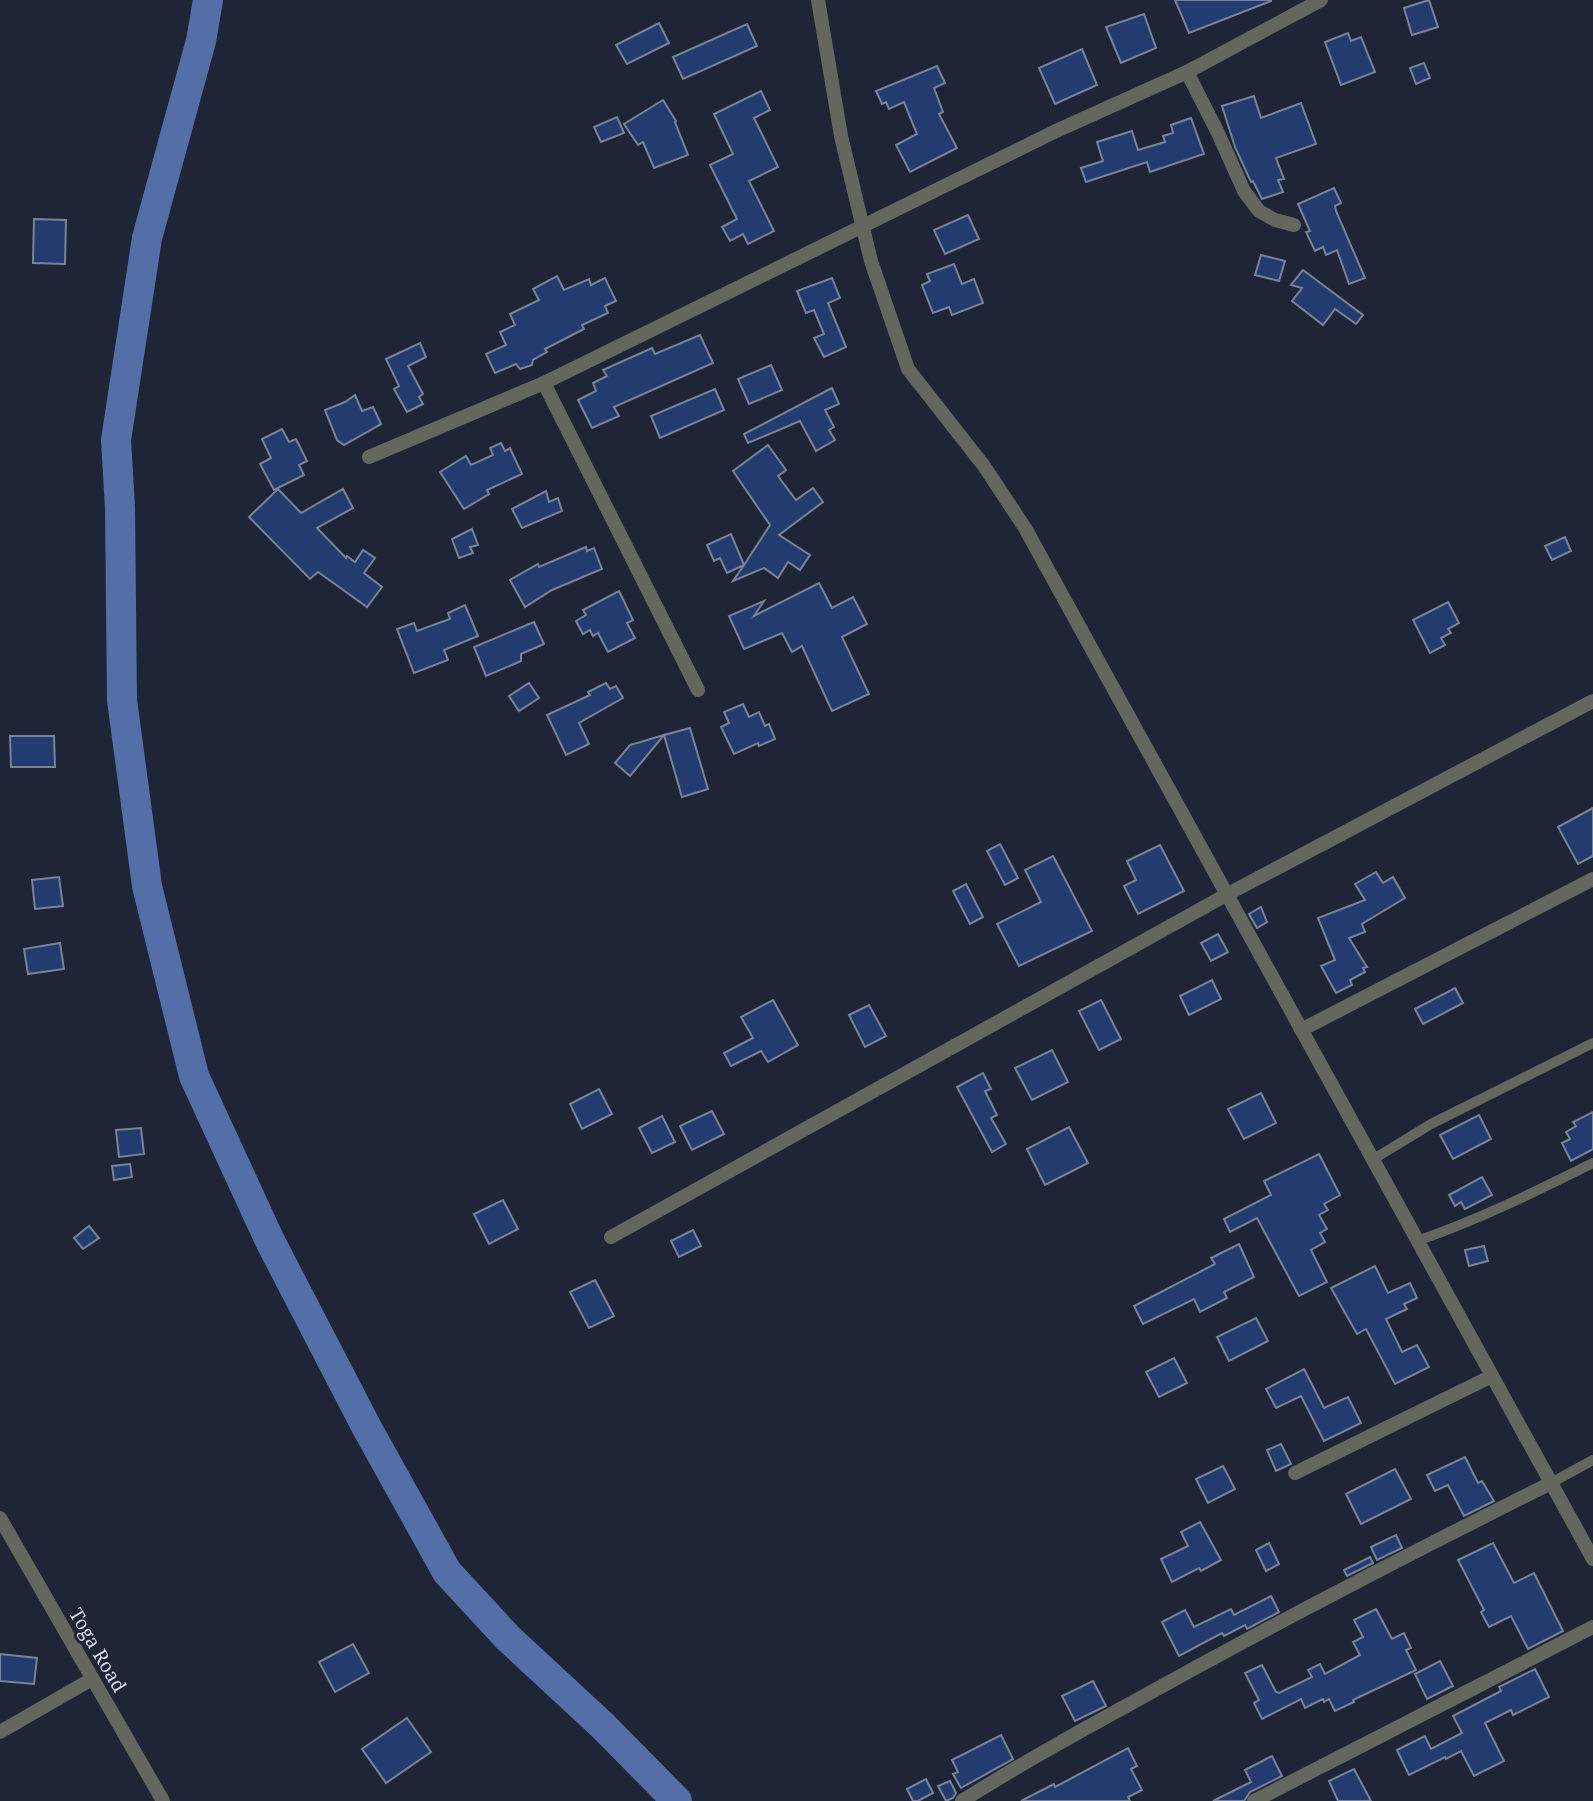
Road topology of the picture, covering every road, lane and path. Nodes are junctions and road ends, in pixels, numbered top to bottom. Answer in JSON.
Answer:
{"nodes":[{"id":1,"x":818,"y":0,"type":"edge"},
{"id":2,"x":1321,"y":0,"type":"edge"},
{"id":3,"x":1187,"y":72,"type":"junction"},
{"id":4,"x":1294,"y":225,"type":"dead end"},
{"id":5,"x":863,"y":228,"type":"junction"},
{"id":6,"x":544,"y":383,"type":"junction"},
{"id":7,"x":369,"y":457,"type":"dead end"},
{"id":8,"x":698,"y":690,"type":"dead end"},
{"id":9,"x":1593,"y":701,"type":"edge"},
{"id":10,"x":1593,"y":879,"type":"edge"},
{"id":11,"x":1226,"y":895,"type":"junction"},
{"id":12,"x":1301,"y":1030,"type":"junction"},
{"id":13,"x":1593,"y":1043,"type":"edge"},
{"id":14,"x":1372,"y":1160,"type":"junction"},
{"id":15,"x":1593,"y":1163,"type":"edge"},
{"id":16,"x":611,"y":1237,"type":"dead end"},
{"id":17,"x":1417,"y":1241,"type":"junction"},
{"id":18,"x":1492,"y":1376,"type":"junction"},
{"id":19,"x":1593,"y":1461,"type":"edge"},
{"id":20,"x":1295,"y":1473,"type":"dead end"},
{"id":21,"x":1551,"y":1483,"type":"junction"},
{"id":22,"x":0,"y":1518,"type":"edge"},
{"id":23,"x":1593,"y":1559,"type":"edge"},
{"id":24,"x":1593,"y":1627,"type":"edge"},
{"id":25,"x":92,"y":1679,"type":"junction"},
{"id":26,"x":0,"y":1732,"type":"edge"},
{"id":27,"x":163,"y":1801,"type":"edge"},
{"id":28,"x":962,"y":1801,"type":"edge"},
{"id":29,"x":1254,"y":1801,"type":"edge"}],
"edges":[{"from":1,"to":5,"type":"street"},
{"from":2,"to":3,"type":"street"},
{"from":3,"to":4,"type":"street"},
{"from":3,"to":5,"type":"street"},
{"from":5,"to":6,"type":"street"},
{"from":5,"to":11,"type":"street"},
{"from":6,"to":7,"type":"street"},
{"from":6,"to":8,"type":"street"},
{"from":9,"to":11,"type":"street"},
{"from":10,"to":12,"type":"street"},
{"from":11,"to":12,"type":"street"},
{"from":11,"to":16,"type":"street"},
{"from":12,"to":14,"type":"street"},
{"from":13,"to":14,"type":"lane"},
{"from":14,"to":17,"type":"street"},
{"from":15,"to":17,"type":"lane"},
{"from":17,"to":18,"type":"street"},
{"from":18,"to":20,"type":"street"},
{"from":18,"to":21,"type":"street"},
{"from":19,"to":21,"type":"lane"},
{"from":21,"to":23,"type":"street"},
{"from":21,"to":28,"type":"street"},
{"from":22,"to":25,"type":"street","name":"Toga Road"},
{"from":24,"to":29,"type":"street"},
{"from":25,"to":26,"type":"street"},
{"from":25,"to":27,"type":"street","name":"Toga Road"}]}
